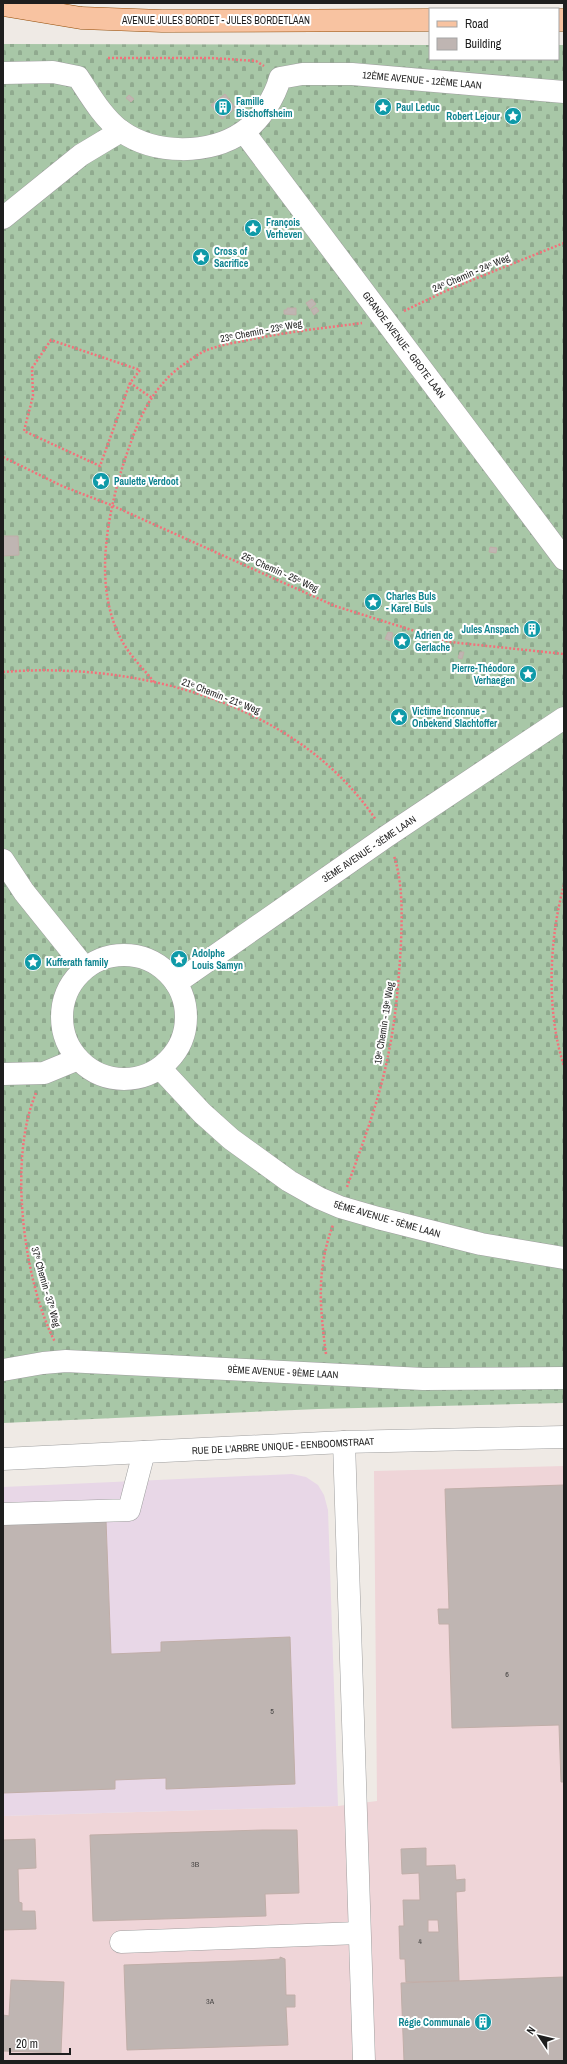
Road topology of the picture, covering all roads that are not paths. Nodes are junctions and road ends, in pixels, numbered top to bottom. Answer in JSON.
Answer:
{"nodes":[{"id":1,"x":3,"y":4,"type":"edge"},
{"id":2,"x":429,"y":20,"type":"edge"},
{"id":3,"x":3,"y":73,"type":"edge"},
{"id":4,"x":564,"y":92,"type":"edge"},
{"id":5,"x":121,"y":131,"type":"junction"},
{"id":6,"x":244,"y":132,"type":"junction"},
{"id":7,"x":3,"y":218,"type":"edge"},
{"id":8,"x":564,"y":559,"type":"edge"},
{"id":9,"x":564,"y":718,"type":"edge"},
{"id":10,"x":3,"y":860,"type":"edge"},
{"id":11,"x":85,"y":968,"type":"junction"},
{"id":12,"x":176,"y":983,"type":"junction"},
{"id":13,"x":78,"y":1059,"type":"junction"},
{"id":14,"x":160,"y":1068,"type":"junction"},
{"id":15,"x":3,"y":1074,"type":"edge"},
{"id":16,"x":564,"y":1258,"type":"edge"},
{"id":17,"x":3,"y":1370,"type":"edge"},
{"id":18,"x":564,"y":1378,"type":"edge"},
{"id":19,"x":564,"y":1437,"type":"edge"},
{"id":20,"x":344,"y":1442,"type":"junction"},
{"id":21,"x":144,"y":1452,"type":"junction"},
{"id":22,"x":3,"y":1459,"type":"edge"},
{"id":23,"x":3,"y":1514,"type":"edge"},
{"id":24,"x":359,"y":1933,"type":"junction"},
{"id":25,"x":121,"y":1942,"type":"dead end"},
{"id":26,"x":364,"y":2061,"type":"edge"}],
"edges":[{"from":1,"to":2,"type":"main road","name":"AVENUE JULES BORDET - JULES BORDETLAAN"},
{"from":3,"to":5,"type":"street"},
{"from":4,"to":6,"type":"street","name":"12ÈME AVENUE - 12ÈME LAAN"},
{"from":5,"to":6,"type":"street"},
{"from":5,"to":7,"type":"street"},
{"from":6,"to":8,"type":"street","name":"GRANDE AVENUE - GROTE LAAN"},
{"from":9,"to":12,"type":"street","name":"3ÈME AVENUE - 3ÈME LAAN"},
{"from":10,"to":11,"type":"street"},
{"from":11,"to":12,"type":"street"},
{"from":11,"to":13,"type":"street"},
{"from":12,"to":14,"type":"street"},
{"from":13,"to":14,"type":"street"},
{"from":13,"to":15,"type":"street"},
{"from":14,"to":16,"type":"street","name":"5ÈME AVENUE - 5ÈME LAAN"},
{"from":17,"to":18,"type":"street","name":"9ÈME AVENUE - 9ÈME LAAN"},
{"from":19,"to":20,"type":"street","name":"RUE DE L'ARBRE UNIQUE - EENBOOMSTRAAT"},
{"from":20,"to":21,"type":"street","name":"RUE DE L'ARBRE UNIQUE - EENBOOMSTRAAT"},
{"from":20,"to":24,"type":"street"},
{"from":21,"to":22,"type":"street","name":"RUE DE L'ARBRE UNIQUE - EENBOOMSTRAAT"},
{"from":21,"to":23,"type":"street"},
{"from":24,"to":25,"type":"street"},
{"from":24,"to":26,"type":"street"}]}
